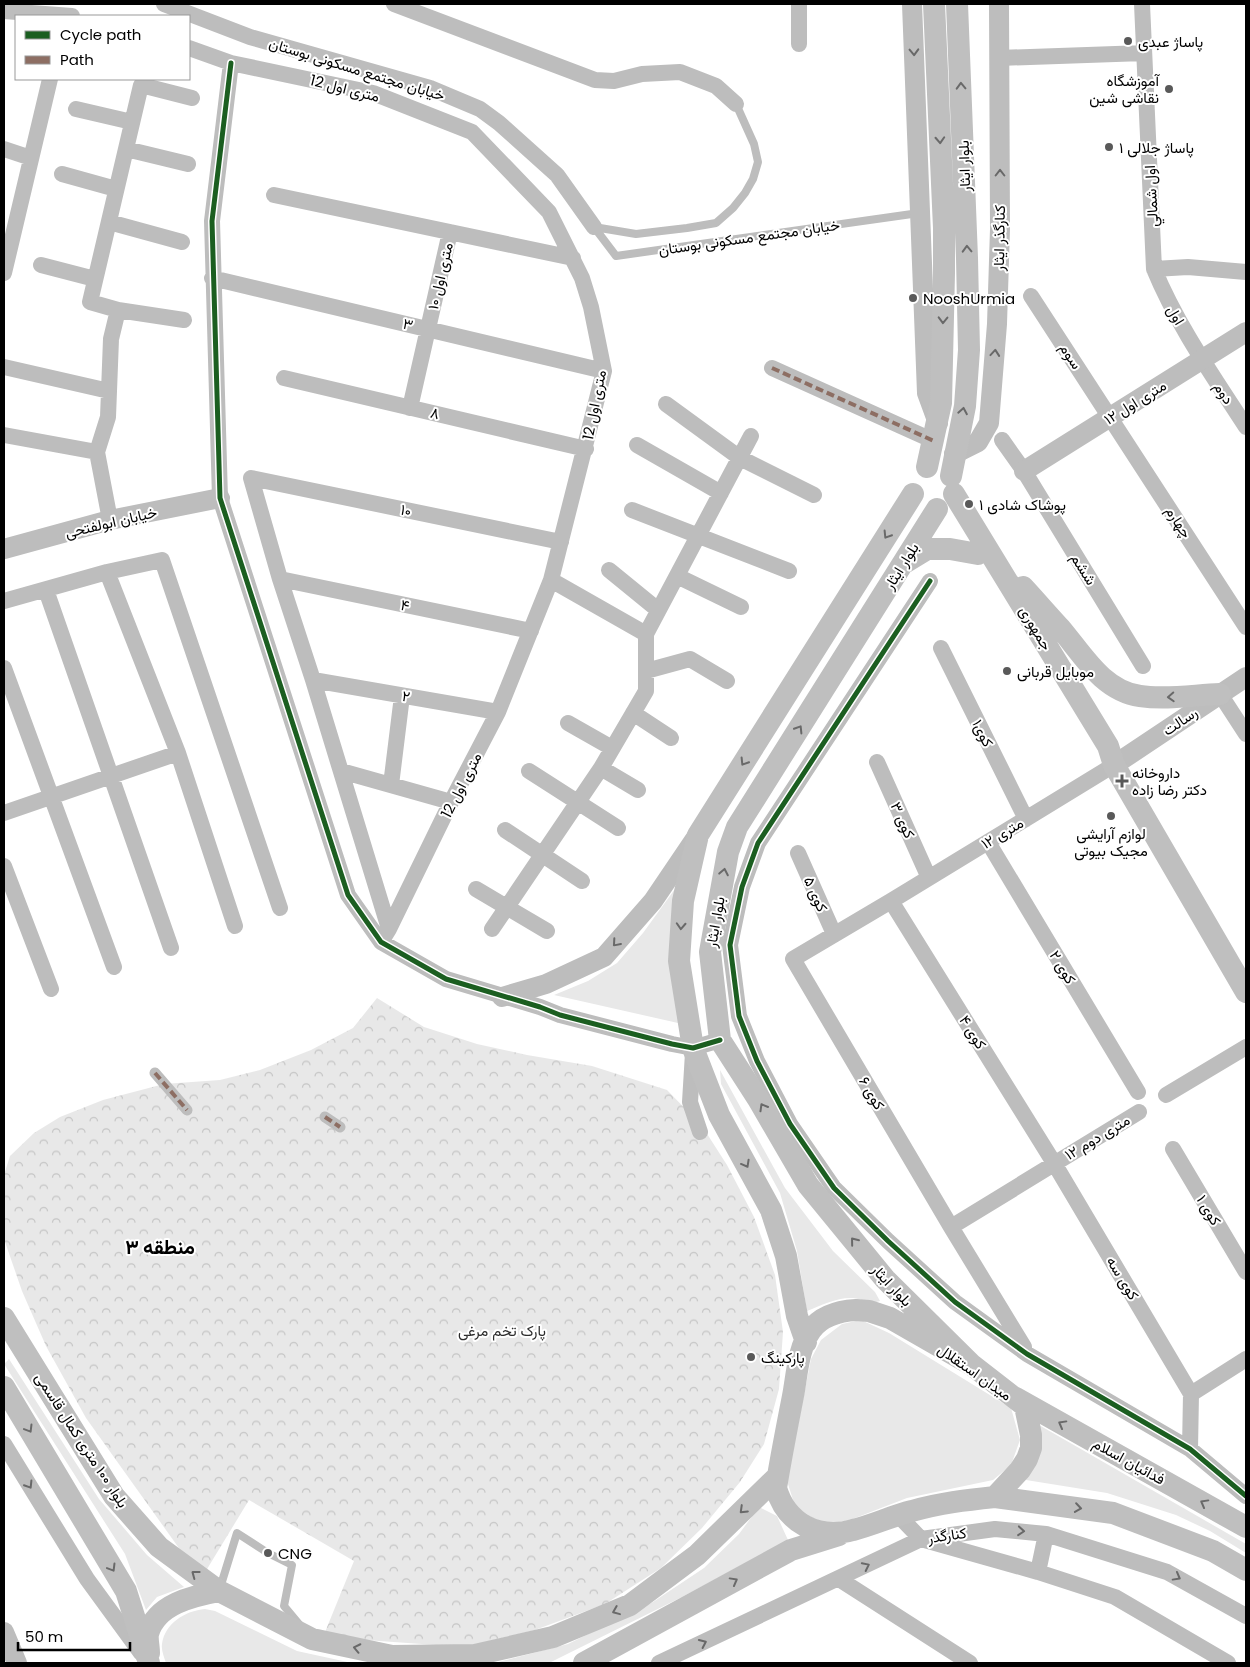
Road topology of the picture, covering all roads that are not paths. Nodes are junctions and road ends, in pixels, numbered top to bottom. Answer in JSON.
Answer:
{"nodes":[{"id":1,"x":164,"y":4,"type":"edge"},
{"id":2,"x":394,"y":4,"type":"edge"},
{"id":3,"x":799,"y":4,"type":"edge"},
{"id":4,"x":912,"y":4,"type":"edge"},
{"id":5,"x":934,"y":4,"type":"edge"},
{"id":6,"x":957,"y":4,"type":"edge"},
{"id":7,"x":1142,"y":4,"type":"edge"},
{"id":8,"x":997,"y":6,"type":"edge"},
{"id":9,"x":4,"y":11,"type":"edge"},
{"id":10,"x":53,"y":15,"type":"edge"},
{"id":11,"x":799,"y":44,"type":"dead end"},
{"id":12,"x":190,"y":48,"type":"edge"},
{"id":13,"x":1144,"y":53,"type":"junction"},
{"id":14,"x":999,"y":58,"type":"junction"},
{"id":15,"x":231,"y":63,"type":"junction"},
{"id":16,"x":50,"y":80,"type":"edge"},
{"id":17,"x":192,"y":98,"type":"dead end"},
{"id":18,"x":736,"y":104,"type":"joint"},
{"id":19,"x":76,"y":109,"type":"dead end"},
{"id":20,"x":132,"y":122,"type":"junction"},
{"id":21,"x":4,"y":149,"type":"edge"},
{"id":22,"x":126,"y":149,"type":"junction"},
{"id":23,"x":32,"y":158,"type":"junction"},
{"id":24,"x":188,"y":164,"type":"dead end"},
{"id":25,"x":62,"y":174,"type":"dead end"},
{"id":26,"x":116,"y":189,"type":"junction"},
{"id":27,"x":274,"y":195,"type":"dead end"},
{"id":28,"x":919,"y":214,"type":"junction"},
{"id":29,"x":109,"y":222,"type":"junction"},
{"id":30,"x":594,"y":227,"type":"junction"},
{"id":31,"x":450,"y":232,"type":"junction"},
{"id":32,"x":182,"y":242,"type":"dead end"},
{"id":33,"x":6,"y":256,"type":"edge"},
{"id":34,"x":573,"y":258,"type":"junction"},
{"id":35,"x":41,"y":265,"type":"dead end"},
{"id":36,"x":1154,"y":268,"type":"junction"},
{"id":37,"x":1246,"y":272,"type":"edge"},
{"id":38,"x":4,"y":273,"type":"edge"},
{"id":39,"x":212,"y":278,"type":"junction"},
{"id":40,"x":95,"y":279,"type":"junction"},
{"id":41,"x":1032,"y":296,"type":"dead end"},
{"id":42,"x":118,"y":310,"type":"junction"},
{"id":43,"x":184,"y":320,"type":"dead end"},
{"id":44,"x":427,"y":329,"type":"junction"},
{"id":45,"x":1246,"y":332,"type":"edge"},
{"id":46,"x":1202,"y":360,"type":"junction"},
{"id":47,"x":4,"y":367,"type":"edge"},
{"id":48,"x":772,"y":368,"type":"dead end"},
{"id":49,"x":604,"y":371,"type":"junction"},
{"id":50,"x":284,"y":378,"type":"dead end"},
{"id":51,"x":109,"y":391,"type":"junction"},
{"id":52,"x":666,"y":404,"type":"dead end"},
{"id":53,"x":410,"y":408,"type":"junction"},
{"id":54,"x":1111,"y":417,"type":"junction"},
{"id":55,"x":1246,"y":427,"type":"edge"},
{"id":56,"x":936,"y":432,"type":"junction"},
{"id":57,"x":4,"y":435,"type":"edge"},
{"id":58,"x":751,"y":436,"type":"dead end"},
{"id":59,"x":1002,"y":440,"type":"dead end"},
{"id":60,"x":637,"y":445,"type":"dead end"},
{"id":61,"x":586,"y":449,"type":"junction"},
{"id":62,"x":97,"y":452,"type":"junction"},
{"id":63,"x":740,"y":458,"type":"junction"},
{"id":64,"x":927,"y":467,"type":"junction"},
{"id":65,"x":1024,"y":472,"type":"junction"},
{"id":66,"x":949,"y":487,"type":"junction"},
{"id":67,"x":721,"y":492,"type":"junction"},
{"id":68,"x":913,"y":494,"type":"junction"},
{"id":69,"x":814,"y":495,"type":"dead end"},
{"id":70,"x":220,"y":498,"type":"junction"},
{"id":71,"x":632,"y":510,"type":"dead end"},
{"id":72,"x":110,"y":520,"type":"junction"},
{"id":73,"x":698,"y":536,"type":"junction"},
{"id":74,"x":561,"y":542,"type":"junction"},
{"id":75,"x":4,"y":549,"type":"edge"},
{"id":76,"x":981,"y":549,"type":"junction"},
{"id":77,"x":901,"y":565,"type":"junction"},
{"id":78,"x":609,"y":570,"type":"dead end"},
{"id":79,"x":790,"y":571,"type":"dead end"},
{"id":80,"x":107,"y":572,"type":"junction"},
{"id":81,"x":677,"y":576,"type":"junction"},
{"id":82,"x":280,"y":579,"type":"junction"},
{"id":83,"x":551,"y":580,"type":"junction"},
{"id":84,"x":930,"y":581,"type":"dead end"},
{"id":85,"x":46,"y":590,"type":"junction"},
{"id":86,"x":4,"y":601,"type":"edge"},
{"id":87,"x":741,"y":606,"type":"dead end"},
{"id":88,"x":658,"y":610,"type":"junction"},
{"id":89,"x":1246,"y":627,"type":"edge"},
{"id":90,"x":531,"y":631,"type":"junction"},
{"id":91,"x":646,"y":634,"type":"junction"},
{"id":92,"x":941,"y":648,"type":"dead end"},
{"id":93,"x":1143,"y":666,"type":"dead end"},
{"id":94,"x":4,"y":668,"type":"edge"},
{"id":95,"x":646,"y":671,"type":"junction"},
{"id":96,"x":1246,"y":677,"type":"edge"},
{"id":97,"x":313,"y":680,"type":"junction"},
{"id":98,"x":727,"y":681,"type":"dead end"},
{"id":99,"x":1220,"y":694,"type":"junction"},
{"id":100,"x":402,"y":696,"type":"junction"},
{"id":101,"x":498,"y":712,"type":"junction"},
{"id":102,"x":633,"y":713,"type":"junction"},
{"id":103,"x":568,"y":723,"type":"dead end"},
{"id":104,"x":1246,"y":734,"type":"edge"},
{"id":105,"x":672,"y":738,"type":"dead end"},
{"id":106,"x":612,"y":748,"type":"junction"},
{"id":107,"x":178,"y":753,"type":"junction"},
{"id":108,"x":877,"y":762,"type":"dead end"},
{"id":109,"x":1114,"y":765,"type":"junction"},
{"id":110,"x":601,"y":768,"type":"junction"},
{"id":111,"x":341,"y":771,"type":"junction"},
{"id":112,"x":529,"y":771,"type":"dead end"},
{"id":113,"x":112,"y":776,"type":"junction"},
{"id":114,"x":391,"y":785,"type":"junction"},
{"id":115,"x":638,"y":790,"type":"dead end"},
{"id":116,"x":52,"y":796,"type":"junction"},
{"id":117,"x":451,"y":802,"type":"junction"},
{"id":118,"x":578,"y":802,"type":"junction"},
{"id":119,"x":4,"y":813,"type":"edge"},
{"id":120,"x":1026,"y":818,"type":"junction"},
{"id":121,"x":618,"y":828,"type":"dead end"},
{"id":122,"x":505,"y":830,"type":"dead end"},
{"id":123,"x":698,"y":835,"type":"junction"},
{"id":124,"x":988,"y":842,"type":"junction"},
{"id":125,"x":798,"y":853,"type":"dead end"},
{"id":126,"x":543,"y":854,"type":"junction"},
{"id":127,"x":4,"y":866,"type":"edge"},
{"id":128,"x":929,"y":878,"type":"junction"},
{"id":129,"x":582,"y":881,"type":"dead end"},
{"id":130,"x":476,"y":889,"type":"dead end"},
{"id":131,"x":891,"y":901,"type":"junction"},
{"id":132,"x":507,"y":907,"type":"junction"},
{"id":133,"x":280,"y":908,"type":"dead end"},
{"id":134,"x":235,"y":926,"type":"dead end"},
{"id":135,"x":492,"y":929,"type":"dead end"},
{"id":136,"x":547,"y":931,"type":"dead end"},
{"id":137,"x":834,"y":934,"type":"junction"},
{"id":138,"x":385,"y":935,"type":"junction"},
{"id":139,"x":171,"y":948,"type":"dead end"},
{"id":140,"x":793,"y":959,"type":"joint"},
{"id":141,"x":114,"y":967,"type":"dead end"},
{"id":142,"x":51,"y":989,"type":"dead end"},
{"id":143,"x":1246,"y":992,"type":"edge"},
{"id":144,"x":502,"y":997,"type":"junction"},
{"id":145,"x":720,"y":1040,"type":"junction"},
{"id":146,"x":1246,"y":1047,"type":"edge"},
{"id":147,"x":693,"y":1048,"type":"junction"},
{"id":148,"x":155,"y":1073,"type":"dead end"},
{"id":149,"x":1138,"y":1092,"type":"dead end"},
{"id":150,"x":1166,"y":1095,"type":"dead end"},
{"id":151,"x":187,"y":1110,"type":"dead end"},
{"id":152,"x":1139,"y":1112,"type":"dead end"},
{"id":153,"x":325,"y":1117,"type":"dead end"},
{"id":154,"x":340,"y":1127,"type":"dead end"},
{"id":155,"x":700,"y":1132,"type":"dead end"},
{"id":156,"x":1172,"y":1148,"type":"dead end"},
{"id":157,"x":1054,"y":1163,"type":"junction"},
{"id":158,"x":808,"y":1185,"type":"junction"},
{"id":159,"x":951,"y":1227,"type":"junction"},
{"id":160,"x":888,"y":1241,"type":"junction"},
{"id":161,"x":1246,"y":1272,"type":"edge"},
{"id":162,"x":4,"y":1318,"type":"edge"},
{"id":163,"x":806,"y":1342,"type":"junction"},
{"id":164,"x":1027,"y":1354,"type":"junction"},
{"id":165,"x":1246,"y":1360,"type":"edge"},
{"id":166,"x":972,"y":1365,"type":"junction"},
{"id":167,"x":4,"y":1387,"type":"edge"},
{"id":168,"x":1191,"y":1394,"type":"junction"},
{"id":169,"x":1011,"y":1396,"type":"junction"},
{"id":170,"x":4,"y":1444,"type":"edge"},
{"id":171,"x":1190,"y":1449,"type":"junction"},
{"id":172,"x":778,"y":1476,"type":"junction"},
{"id":173,"x":1246,"y":1496,"type":"edge"},
{"id":174,"x":995,"y":1497,"type":"junction"},
{"id":175,"x":897,"y":1514,"type":"junction"},
{"id":176,"x":1246,"y":1527,"type":"edge"},
{"id":177,"x":852,"y":1530,"type":"junction"},
{"id":178,"x":1046,"y":1534,"type":"junction"},
{"id":179,"x":921,"y":1539,"type":"junction"},
{"id":180,"x":1246,"y":1570,"type":"edge"},
{"id":181,"x":1038,"y":1572,"type":"junction"},
{"id":182,"x":839,"y":1579,"type":"junction"},
{"id":183,"x":219,"y":1591,"type":"junction"},
{"id":184,"x":1246,"y":1616,"type":"edge"},
{"id":185,"x":4,"y":1632,"type":"edge"},
{"id":186,"x":312,"y":1638,"type":"junction"},
{"id":187,"x":397,"y":1660,"type":"edge"},
{"id":188,"x":17,"y":1663,"type":"edge"},
{"id":189,"x":149,"y":1663,"type":"edge"},
{"id":190,"x":584,"y":1663,"type":"edge"},
{"id":191,"x":659,"y":1663,"type":"edge"},
{"id":192,"x":970,"y":1663,"type":"edge"},
{"id":193,"x":1228,"y":1663,"type":"edge"}],
"edges":[{"from":1,"to":30,"type":"street","name":"خیابان مجتمع مسکونی بوستان"},
{"from":2,"to":18,"type":"street","name":"خیابان مجتمع مسکونی بوستان"},
{"from":3,"to":11,"type":"street"},
{"from":4,"to":28,"type":"street","one_way":true},
{"from":5,"to":56,"type":"main road","name":"بلوار ایثار","one_way":true},
{"from":66,"to":6,"type":"main road","name":"بلوار ایثار","one_way":true},
{"from":7,"to":13,"type":"street","name":"اول شمالي"},
{"from":8,"to":14,"type":"street","name":"کنارگذر ایثار"},
{"from":9,"to":10,"type":"street"},
{"from":12,"to":15,"type":"street","name":"12 متری اول"},
{"from":13,"to":14,"type":"street"},
{"from":13,"to":36,"type":"street","name":"اول شمالي"},
{"from":66,"to":14,"type":"street","name":"کنارگذر ایثار","one_way":true},
{"from":15,"to":34,"type":"street","name":"12 متری اول"},
{"from":15,"to":39,"type":"street"},
{"from":16,"to":23,"type":"street"},
{"from":17,"to":20,"type":"street"},
{"from":18,"to":30,"type":"lane","name":"خیابان مجتمع مسکونی بوستان"},
{"from":19,"to":20,"type":"street"},
{"from":20,"to":22,"type":"street"},
{"from":21,"to":23,"type":"street"},
{"from":22,"to":24,"type":"street"},
{"from":22,"to":26,"type":"street"},
{"from":23,"to":33,"type":"street"},
{"from":25,"to":26,"type":"street"},
{"from":26,"to":29,"type":"street"},
{"from":27,"to":31,"type":"street"},
{"from":28,"to":30,"type":"lane","name":"خیابان مجتمع مسکونی بوستان"},
{"from":28,"to":56,"type":"street"},
{"from":29,"to":32,"type":"street"},
{"from":29,"to":40,"type":"street"},
{"from":31,"to":34,"type":"street"},
{"from":31,"to":44,"type":"street","name":"۱۰ متری اول"},
{"from":33,"to":38,"type":"street"},
{"from":34,"to":49,"type":"street","name":"12 متری اول"},
{"from":35,"to":40,"type":"street"},
{"from":36,"to":37,"type":"street"},
{"from":36,"to":46,"type":"street","name":"اول"},
{"from":39,"to":44,"type":"street","name":"۳"},
{"from":39,"to":70,"type":"street"},
{"from":40,"to":42,"type":"street"},
{"from":41,"to":54,"type":"street","name":"سوم"},
{"from":42,"to":43,"type":"street"},
{"from":42,"to":51,"type":"street"},
{"from":44,"to":49,"type":"street","name":"۳"},
{"from":44,"to":53,"type":"street","name":"۱۰ متری اول"},
{"from":45,"to":46,"type":"street","name":"۱۲ متری اول"},
{"from":46,"to":54,"type":"street","name":"۱۲ متری اول"},
{"from":46,"to":55,"type":"street","name":"دوم"},
{"from":47,"to":51,"type":"street"},
{"from":48,"to":56,"type":"street"},
{"from":49,"to":61,"type":"street","name":"12 متری اول"},
{"from":50,"to":53,"type":"street","name":"۸"},
{"from":51,"to":62,"type":"street"},
{"from":52,"to":63,"type":"street"},
{"from":53,"to":61,"type":"street","name":"۸"},
{"from":54,"to":65,"type":"street","name":"۱۲ متری اول"},
{"from":54,"to":89,"type":"street","name":"چهارم"},
{"from":56,"to":64,"type":"main road","name":"بلوار ایثار"},
{"from":57,"to":62,"type":"street"},
{"from":58,"to":63,"type":"street"},
{"from":59,"to":65,"type":"street","name":"ششم"},
{"from":60,"to":67,"type":"street"},
{"from":61,"to":74,"type":"street","name":"12 متری اول"},
{"from":62,"to":72,"type":"street"},
{"from":63,"to":67,"type":"street"},
{"from":63,"to":69,"type":"street"},
{"from":64,"to":66,"type":"main road"},
{"from":64,"to":68,"type":"main road"},
{"from":65,"to":93,"type":"street","name":"ششم"},
{"from":66,"to":68,"type":"main road"},
{"from":66,"to":76,"type":"main road","name":"جمهوری"},
{"from":66,"to":77,"type":"main road","name":"بلوار ایثار"},
{"from":67,"to":73,"type":"street"},
{"from":68,"to":123,"type":"main road","name":"بلوار ایثار","one_way":true},
{"from":70,"to":72,"type":"street","name":"خیابان ابولفتحی"},
{"from":70,"to":138,"type":"street"},
{"from":71,"to":73,"type":"street"},
{"from":72,"to":75,"type":"street","name":"خیابان ابولفتحی"},
{"from":73,"to":79,"type":"street"},
{"from":73,"to":81,"type":"street"},
{"from":74,"to":82,"type":"street","name":"۱۰"},
{"from":74,"to":83,"type":"street","name":"12 متری اول"},
{"from":76,"to":77,"type":"main road"},
{"from":99,"to":76,"type":"main road","one_way":true},
{"from":76,"to":109,"type":"main road","name":"جمهوری"},
{"from":145,"to":77,"type":"main road","name":"بلوار ایثار","one_way":true},
{"from":78,"to":88,"type":"street"},
{"from":80,"to":85,"type":"street"},
{"from":80,"to":107,"type":"street"},
{"from":80,"to":133,"type":"street"},
{"from":81,"to":87,"type":"street"},
{"from":81,"to":88,"type":"street"},
{"from":82,"to":90,"type":"street","name":"۴"},
{"from":82,"to":97,"type":"street"},
{"from":83,"to":90,"type":"street","name":"12 متری اول"},
{"from":83,"to":91,"type":"street"},
{"from":84,"to":160,"type":"street"},
{"from":85,"to":86,"type":"street"},
{"from":85,"to":113,"type":"street"},
{"from":88,"to":91,"type":"street"},
{"from":90,"to":101,"type":"street","name":"12 متری اول"},
{"from":91,"to":95,"type":"street"},
{"from":92,"to":120,"type":"street","name":"کوی۱"},
{"from":94,"to":116,"type":"street"},
{"from":95,"to":98,"type":"street"},
{"from":95,"to":102,"type":"street"},
{"from":96,"to":99,"type":"street","name":"رسالت"},
{"from":97,"to":100,"type":"street","name":"۲"},
{"from":97,"to":111,"type":"street"},
{"from":99,"to":104,"type":"street"},
{"from":99,"to":109,"type":"street","name":"رسالت"},
{"from":100,"to":101,"type":"street","name":"۲"},
{"from":100,"to":114,"type":"street"},
{"from":101,"to":117,"type":"street","name":"12 متری اول"},
{"from":102,"to":105,"type":"street"},
{"from":102,"to":106,"type":"street"},
{"from":103,"to":106,"type":"street"},
{"from":106,"to":110,"type":"street"},
{"from":107,"to":113,"type":"street"},
{"from":107,"to":134,"type":"street"},
{"from":108,"to":128,"type":"street","name":"کوی ۳"},
{"from":109,"to":120,"type":"street","name":"۱۲ متری"},
{"from":109,"to":143,"type":"main road","name":"جمهوری"},
{"from":110,"to":115,"type":"street"},
{"from":110,"to":118,"type":"street"},
{"from":111,"to":114,"type":"street"},
{"from":111,"to":138,"type":"street"},
{"from":112,"to":118,"type":"street"},
{"from":113,"to":116,"type":"street"},
{"from":113,"to":139,"type":"street"},
{"from":114,"to":117,"type":"street"},
{"from":116,"to":119,"type":"street"},
{"from":116,"to":141,"type":"street"},
{"from":117,"to":138,"type":"street","name":"12 متری اول"},
{"from":118,"to":121,"type":"street"},
{"from":118,"to":126,"type":"street"},
{"from":120,"to":124,"type":"street","name":"۱۲ متری"},
{"from":122,"to":126,"type":"street"},
{"from":123,"to":144,"type":"street","one_way":true},
{"from":123,"to":147,"type":"main road","name":"بلوار ایثار","one_way":true},
{"from":124,"to":128,"type":"street","name":"۱۲ متری"},
{"from":124,"to":149,"type":"street","name":"کوی ۲"},
{"from":125,"to":137,"type":"street","name":"کوی ۵"},
{"from":126,"to":129,"type":"street"},
{"from":126,"to":132,"type":"street"},
{"from":127,"to":142,"type":"street"},
{"from":128,"to":131,"type":"street","name":"۱۲ متری"},
{"from":130,"to":132,"type":"street"},
{"from":131,"to":137,"type":"street","name":"۱۲ متری"},
{"from":131,"to":157,"type":"street","name":"کوی ۴"},
{"from":132,"to":135,"type":"street"},
{"from":132,"to":136,"type":"street"},
{"from":137,"to":140,"type":"street","name":"۱۲ متری"},
{"from":138,"to":144,"type":"street"},
{"from":140,"to":159,"type":"street","name":"کوی ۶"},
{"from":144,"to":147,"type":"street"},
{"from":145,"to":147,"type":"street"},
{"from":158,"to":145,"type":"main road","name":"بلوار ایثار","one_way":true},
{"from":146,"to":150,"type":"street"},
{"from":147,"to":155,"type":"street"},
{"from":147,"to":163,"type":"main road","name":"بلوار ایثار","one_way":true},
{"from":148,"to":151,"type":"street"},
{"from":152,"to":157,"type":"street","name":"۱۲ متری دوم"},
{"from":153,"to":154,"type":"street"},
{"from":156,"to":161,"type":"street","name":"کوی ۱"},
{"from":157,"to":159,"type":"street","name":"۱۲ متری دوم"},
{"from":157,"to":168,"type":"street","name":"کوی سه"},
{"from":158,"to":160,"type":"street"},
{"from":166,"to":158,"type":"main road","name":"بلوار ایثار","one_way":true},
{"from":159,"to":164,"type":"street","name":"کوی ۶"},
{"from":160,"to":164,"type":"street"},
{"from":183,"to":162,"type":"main road","name":"بلوار ۱۰۰ متری کمال قاسمی","one_way":true},
{"from":163,"to":166,"type":"main road","name":"میدان استقلال"},
{"from":163,"to":172,"type":"main road","name":"میدان استقلال"},
{"from":164,"to":171,"type":"street"},
{"from":165,"to":168,"type":"street"},
{"from":166,"to":169,"type":"main road","name":"میدان استقلال"},
{"from":167,"to":189,"type":"main road","one_way":true},
{"from":168,"to":171,"type":"street"},
{"from":169,"to":174,"type":"main road","name":"میدان استقلال"},
{"from":176,"to":169,"type":"main road","name":"فدائیان اسلام","one_way":true},
{"from":170,"to":189,"type":"street","one_way":true},
{"from":171,"to":173,"type":"street"},
{"from":172,"to":177,"type":"main road","name":"میدان استقلال"},
{"from":172,"to":187,"type":"main road","name":"بلوار ۱۰۰ متری کمال قاسمی","one_way":true},
{"from":174,"to":175,"type":"main road","name":"میدان استقلال"},
{"from":174,"to":180,"type":"main road","one_way":true},
{"from":175,"to":177,"type":"main road","name":"میدان استقلال"},
{"from":175,"to":179,"type":"street"},
{"from":190,"to":177,"type":"main road","one_way":true},
{"from":179,"to":178,"type":"street","name":"کنارگذر","one_way":true},
{"from":178,"to":181,"type":"street"},
{"from":178,"to":184,"type":"street","name":"کنارگذر","one_way":true},
{"from":179,"to":181,"type":"street"},
{"from":182,"to":179,"type":"street","name":"کنارگذر","one_way":true},
{"from":181,"to":193,"type":"street"},
{"from":191,"to":182,"type":"street","name":"کنارگذر","one_way":true},
{"from":182,"to":192,"type":"street"},
{"from":183,"to":186,"type":"main road","name":"بلوار ۱۰۰ متری کمال قاسمی"},
{"from":183,"to":186,"type":"lane"},
{"from":183,"to":189,"type":"main road"},
{"from":185,"to":188,"type":"street"},
{"from":187,"to":186,"type":"main road","name":"بلوار ۱۰۰ متری کمال قاسمی","one_way":true}]}
